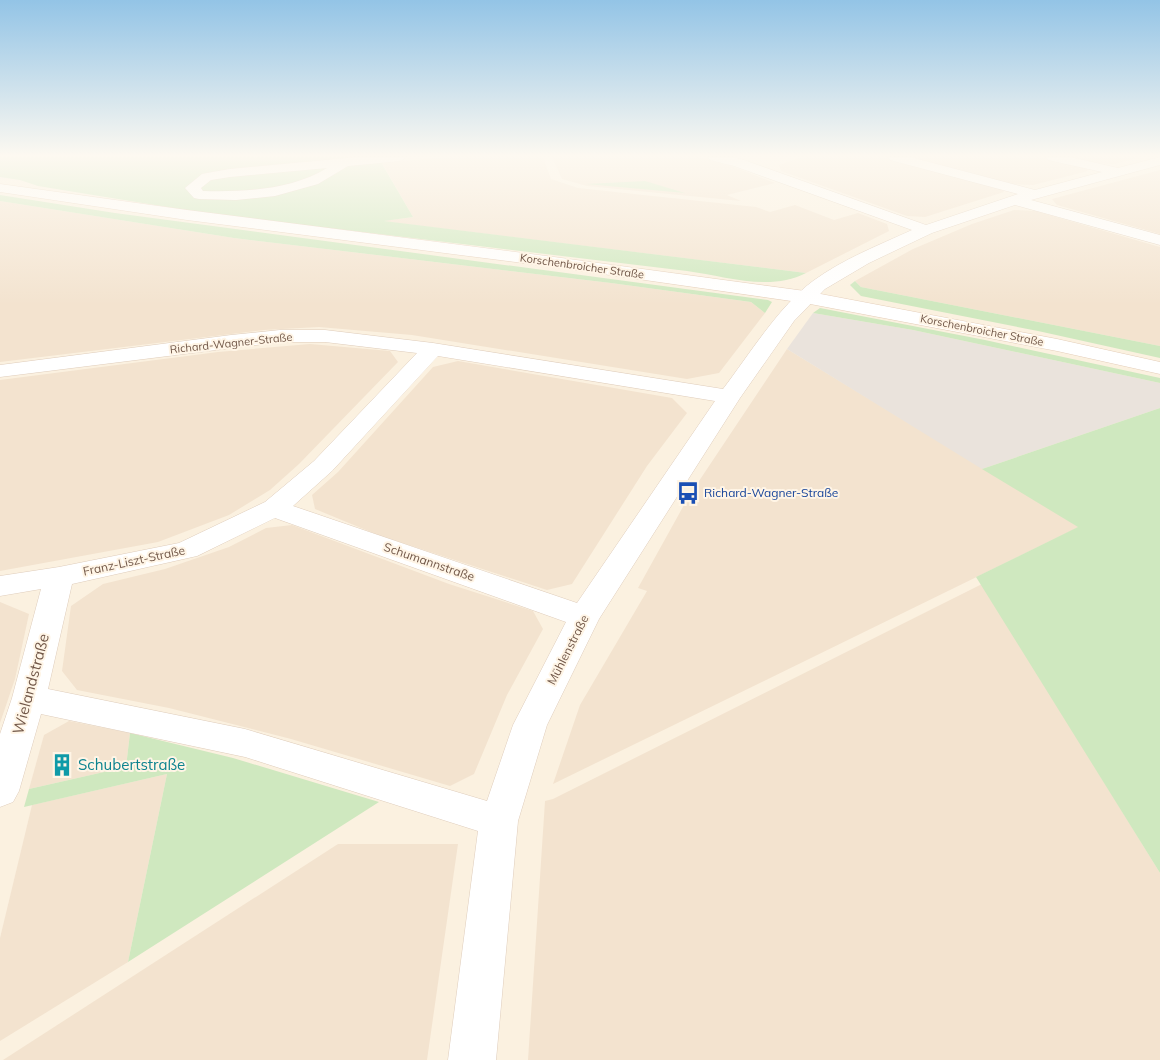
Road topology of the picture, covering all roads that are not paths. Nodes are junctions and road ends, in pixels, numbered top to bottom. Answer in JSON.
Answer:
{"nodes":[{"id":1,"x":123,"y":206,"type":"edge"},
{"id":2,"x":861,"y":206,"type":"edge"},
{"id":3,"x":995,"y":206,"type":"edge"},
{"id":4,"x":1038,"y":206,"type":"edge"},
{"id":5,"x":926,"y":230,"type":"junction"},
{"id":6,"x":1160,"y":240,"type":"edge"},
{"id":7,"x":805,"y":297,"type":"junction"},
{"id":8,"x":433,"y":348,"type":"junction"},
{"id":9,"x":1160,"y":368,"type":"edge"},
{"id":10,"x":0,"y":371,"type":"edge"},
{"id":11,"x":729,"y":397,"type":"junction"},
{"id":12,"x":274,"y":508,"type":"junction"},
{"id":13,"x":59,"y":576,"type":"junction"},
{"id":14,"x":0,"y":586,"type":"edge"},
{"id":15,"x":584,"y":617,"type":"junction"},
{"id":16,"x":29,"y":698,"type":"junction"},
{"id":17,"x":0,"y":791,"type":"edge"},
{"id":18,"x":499,"y":820,"type":"junction"},
{"id":19,"x":472,"y":1060,"type":"edge"}],
"edges":[{"from":1,"to":7,"type":"street","name":"Korschenbroicher Straße"},
{"from":2,"to":5,"type":"street"},
{"from":3,"to":5,"type":"street","name":"Mühlenstraße"},
{"from":4,"to":6,"type":"street"},
{"from":5,"to":7,"type":"street","name":"Mühlenstraße"},
{"from":7,"to":9,"type":"street","name":"Korschenbroicher Straße"},
{"from":7,"to":11,"type":"street","name":"Mühlenstraße"},
{"from":8,"to":10,"type":"street","name":"Richard-Wagner-Straße"},
{"from":8,"to":11,"type":"street","name":"Richard-Wagner-Straße"},
{"from":8,"to":12,"type":"street","name":"Franz-Liszt-Straße"},
{"from":11,"to":15,"type":"street","name":"Mühlenstraße"},
{"from":12,"to":13,"type":"street","name":"Franz-Liszt-Straße"},
{"from":12,"to":15,"type":"street","name":"Schumannstraße"},
{"from":13,"to":14,"type":"street","name":"Franz-Liszt-Straße"},
{"from":13,"to":16,"type":"street","name":"Wielandstraße"},
{"from":15,"to":18,"type":"street","name":"Mühlenstraße"},
{"from":16,"to":17,"type":"street","name":"Wielandstraße"},
{"from":16,"to":18,"type":"street"},
{"from":18,"to":19,"type":"street","name":"Mühlenstraße"}]}
